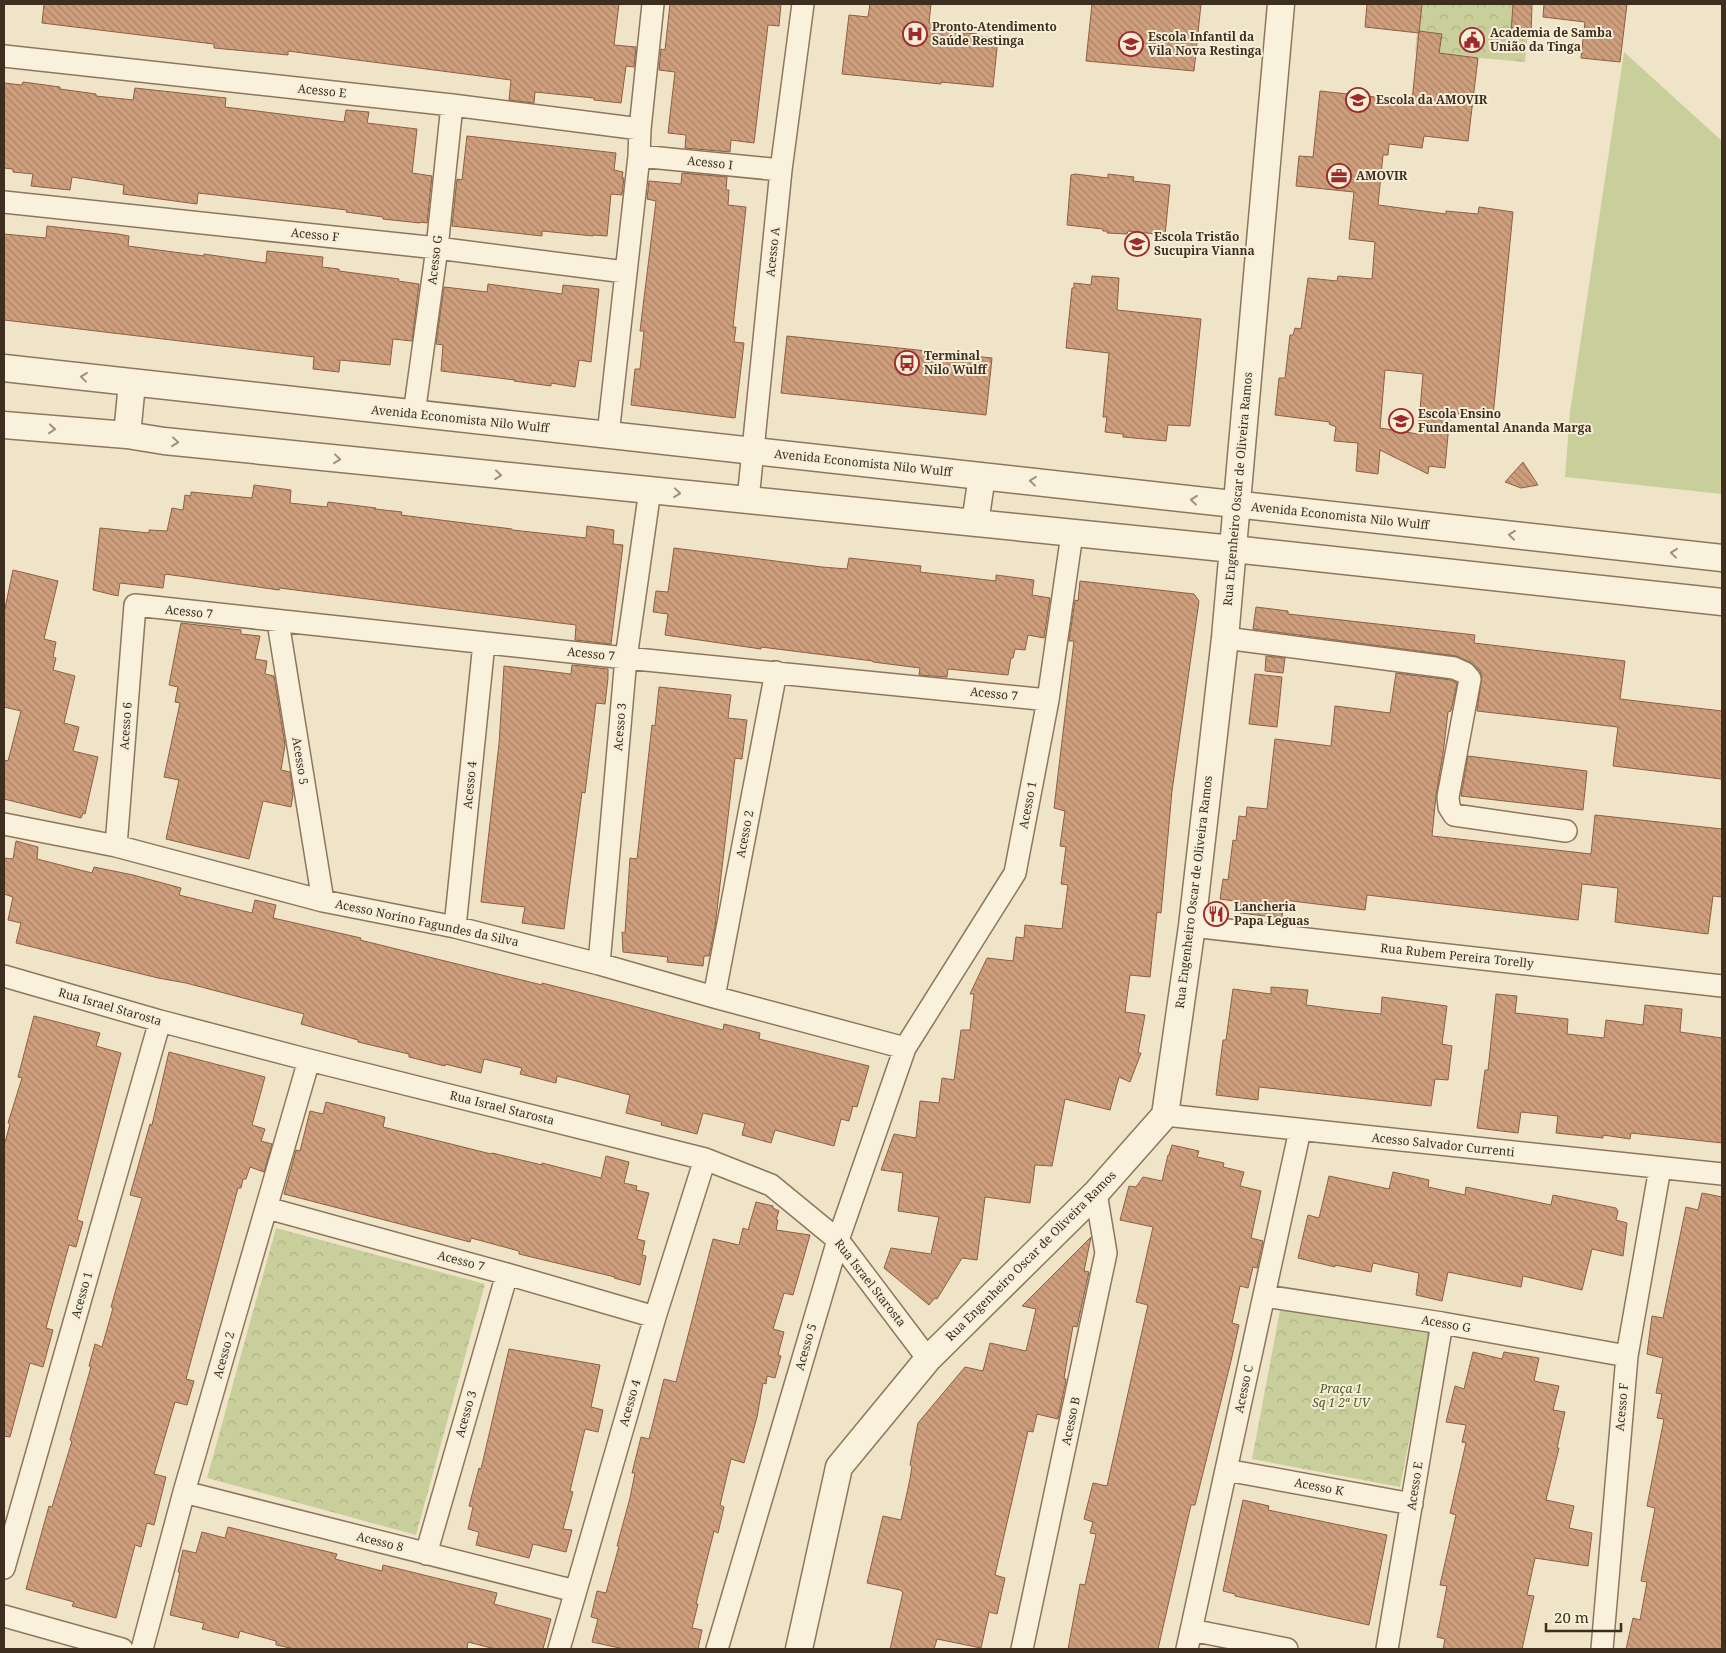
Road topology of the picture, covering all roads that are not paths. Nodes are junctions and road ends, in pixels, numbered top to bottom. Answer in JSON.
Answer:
{"nodes":[{"id":1,"x":653,"y":4,"type":"edge"},
{"id":2,"x":803,"y":4,"type":"edge"},
{"id":3,"x":1282,"y":4,"type":"edge"},
{"id":4,"x":4,"y":56,"type":"edge"},
{"id":5,"x":452,"y":105,"type":"junction"},
{"id":6,"x":640,"y":129,"type":"junction"},
{"id":7,"x":639,"y":156,"type":"junction"},
{"id":8,"x":781,"y":170,"type":"junction"},
{"id":9,"x":4,"y":202,"type":"edge"},
{"id":10,"x":437,"y":248,"type":"junction"},
{"id":11,"x":625,"y":272,"type":"junction"},
{"id":12,"x":4,"y":368,"type":"edge"},
{"id":13,"x":132,"y":383,"type":"junction"},
{"id":14,"x":414,"y":414,"type":"junction"},
{"id":15,"x":4,"y":425,"type":"edge"},
{"id":16,"x":127,"y":435,"type":"junction"},
{"id":17,"x":608,"y":435,"type":"junction"},
{"id":18,"x":753,"y":451,"type":"junction"},
{"id":19,"x":982,"y":476,"type":"junction"},
{"id":20,"x":650,"y":490,"type":"junction"},
{"id":21,"x":748,"y":500,"type":"junction"},
{"id":22,"x":1236,"y":504,"type":"junction"},
{"id":23,"x":975,"y":523,"type":"junction"},
{"id":24,"x":1072,"y":534,"type":"junction"},
{"id":25,"x":1233,"y":549,"type":"junction"},
{"id":26,"x":1722,"y":558,"type":"edge"},
{"id":27,"x":1722,"y":602,"type":"edge"},
{"id":28,"x":135,"y":605,"type":"joint"},
{"id":29,"x":278,"y":622,"type":"junction"},
{"id":30,"x":1225,"y":638,"type":"junction"},
{"id":31,"x":484,"y":643,"type":"junction"},
{"id":32,"x":626,"y":658,"type":"junction"},
{"id":33,"x":776,"y":672,"type":"junction"},
{"id":34,"x":1048,"y":700,"type":"junction"},
{"id":35,"x":4,"y":824,"type":"edge"},
{"id":36,"x":1566,"y":831,"type":"dead end"},
{"id":37,"x":116,"y":846,"type":"junction"},
{"id":38,"x":323,"y":901,"type":"junction"},
{"id":39,"x":1192,"y":926,"type":"junction"},
{"id":40,"x":455,"y":927,"type":"junction"},
{"id":41,"x":599,"y":964,"type":"junction"},
{"id":42,"x":4,"y":976,"type":"edge"},
{"id":43,"x":1722,"y":986,"type":"edge"},
{"id":44,"x":714,"y":997,"type":"junction"},
{"id":45,"x":160,"y":1021,"type":"junction"},
{"id":46,"x":906,"y":1048,"type":"junction"},
{"id":47,"x":309,"y":1060,"type":"junction"},
{"id":48,"x":1165,"y":1115,"type":"junction"},
{"id":49,"x":1300,"y":1130,"type":"junction"},
{"id":50,"x":705,"y":1158,"type":"junction"},
{"id":51,"x":1660,"y":1168,"type":"junction"},
{"id":52,"x":1722,"y":1174,"type":"edge"},
{"id":53,"x":1096,"y":1193,"type":"junction"},
{"id":54,"x":267,"y":1208,"type":"junction"},
{"id":55,"x":838,"y":1240,"type":"junction"},
{"id":56,"x":507,"y":1274,"type":"junction"},
{"id":57,"x":1264,"y":1296,"type":"junction"},
{"id":58,"x":655,"y":1317,"type":"junction"},
{"id":59,"x":1442,"y":1323,"type":"junction"},
{"id":60,"x":1627,"y":1356,"type":"junction"},
{"id":61,"x":928,"y":1359,"type":"junction"},
{"id":62,"x":1226,"y":1470,"type":"junction"},
{"id":63,"x":184,"y":1492,"type":"junction"},
{"id":64,"x":1412,"y":1504,"type":"junction"},
{"id":65,"x":426,"y":1554,"type":"junction"},
{"id":66,"x":4,"y":1568,"type":"edge"},
{"id":67,"x":575,"y":1591,"type":"junction"},
{"id":68,"x":4,"y":1616,"type":"edge"},
{"id":69,"x":1189,"y":1640,"type":"edge"},
{"id":70,"x":122,"y":1649,"type":"edge"},
{"id":71,"x":142,"y":1649,"type":"edge"},
{"id":72,"x":559,"y":1649,"type":"edge"},
{"id":73,"x":717,"y":1649,"type":"edge"},
{"id":74,"x":799,"y":1649,"type":"edge"},
{"id":75,"x":1022,"y":1649,"type":"edge"},
{"id":76,"x":1287,"y":1649,"type":"edge"},
{"id":77,"x":1387,"y":1649,"type":"edge"},
{"id":78,"x":1602,"y":1649,"type":"edge"}],
"edges":[{"from":1,"to":6,"type":"street"},
{"from":2,"to":8,"type":"street","name":"Acesso A"},
{"from":3,"to":22,"type":"street","name":"Rua Engenheiro Oscar de Oliveira Ramos"},
{"from":4,"to":5,"type":"street","name":"Acesso E"},
{"from":5,"to":6,"type":"street","name":"Acesso E"},
{"from":5,"to":10,"type":"street","name":"Acesso G"},
{"from":6,"to":7,"type":"street"},
{"from":7,"to":8,"type":"street","name":"Acesso I"},
{"from":7,"to":11,"type":"street"},
{"from":8,"to":18,"type":"street","name":"Acesso A"},
{"from":9,"to":10,"type":"street","name":"Acesso F"},
{"from":10,"to":11,"type":"street","name":"Acesso F"},
{"from":10,"to":14,"type":"street","name":"Acesso G"},
{"from":11,"to":17,"type":"street"},
{"from":13,"to":12,"type":"street","name":"Avenida Economista Nilo Wulff","one_way":true},
{"from":13,"to":14,"type":"street","name":"Avenida Economista Nilo Wulff"},
{"from":13,"to":16,"type":"street"},
{"from":14,"to":17,"type":"street","name":"Avenida Economista Nilo Wulff"},
{"from":15,"to":16,"type":"street","one_way":true},
{"from":16,"to":20,"type":"street","one_way":true},
{"from":17,"to":18,"type":"street","name":"Avenida Economista Nilo Wulff"},
{"from":18,"to":19,"type":"street","name":"Avenida Economista Nilo Wulff"},
{"from":18,"to":21,"type":"street","name":"Acesso A"},
{"from":22,"to":19,"type":"street","name":"Avenida Economista Nilo Wulff","one_way":true},
{"from":19,"to":23,"type":"street"},
{"from":20,"to":21,"type":"street","one_way":true},
{"from":20,"to":32,"type":"street","name":"Acesso 3"},
{"from":21,"to":23,"type":"street"},
{"from":22,"to":25,"type":"street","name":"Rua Engenheiro Oscar de Oliveira Ramos"},
{"from":26,"to":22,"type":"street","name":"Avenida Economista Nilo Wulff","one_way":true},
{"from":23,"to":24,"type":"street"},
{"from":24,"to":25,"type":"street"},
{"from":24,"to":34,"type":"street","name":"Acesso 1"},
{"from":25,"to":27,"type":"street"},
{"from":25,"to":30,"type":"street","name":"Rua Engenheiro Oscar de Oliveira Ramos"},
{"from":28,"to":29,"type":"street","name":"Acesso 7"},
{"from":28,"to":37,"type":"street","name":"Acesso 6"},
{"from":29,"to":31,"type":"street","name":"Acesso 7"},
{"from":29,"to":38,"type":"street","name":"Acesso 5"},
{"from":30,"to":36,"type":"street"},
{"from":30,"to":39,"type":"street","name":"Rua Engenheiro Oscar de Oliveira Ramos"},
{"from":31,"to":32,"type":"street","name":"Acesso 7"},
{"from":31,"to":40,"type":"street","name":"Acesso 4"},
{"from":32,"to":33,"type":"street","name":"Acesso 7"},
{"from":32,"to":41,"type":"street","name":"Acesso 3"},
{"from":33,"to":34,"type":"street","name":"Acesso 7"},
{"from":33,"to":44,"type":"street","name":"Acesso 2"},
{"from":34,"to":46,"type":"street","name":"Acesso 1"},
{"from":35,"to":37,"type":"street","name":"Acesso Norino Fagundes da Silva"},
{"from":37,"to":38,"type":"street","name":"Acesso Norino Fagundes da Silva"},
{"from":38,"to":40,"type":"street","name":"Acesso Norino Fagundes da Silva"},
{"from":39,"to":43,"type":"street","name":"Rua Rubem Pereira Torelly"},
{"from":39,"to":48,"type":"street","name":"Rua Engenheiro Oscar de Oliveira Ramos"},
{"from":40,"to":41,"type":"street","name":"Acesso Norino Fagundes da Silva"},
{"from":41,"to":44,"type":"street","name":"Acesso Norino Fagundes da Silva"},
{"from":42,"to":45,"type":"street","name":"Rua Israel Starosta"},
{"from":44,"to":46,"type":"street","name":"Acesso Norino Fagundes da Silva"},
{"from":45,"to":47,"type":"street","name":"Rua Israel Starosta"},
{"from":45,"to":66,"type":"street","name":"Acesso 1"},
{"from":46,"to":55,"type":"street","name":"Acesso 5"},
{"from":47,"to":50,"type":"street","name":"Rua Israel Starosta"},
{"from":47,"to":54,"type":"street","name":"Acesso 2"},
{"from":48,"to":49,"type":"street","name":"Acesso Salvador Currenti"},
{"from":48,"to":53,"type":"street","name":"Rua Engenheiro Oscar de Oliveira Ramos"},
{"from":49,"to":51,"type":"street","name":"Acesso Salvador Currenti"},
{"from":49,"to":57,"type":"street","name":"Acesso C"},
{"from":50,"to":55,"type":"street","name":"Rua Israel Starosta"},
{"from":50,"to":58,"type":"street","name":"Acesso 4"},
{"from":51,"to":52,"type":"street","name":"Acesso Salvador Currenti"},
{"from":51,"to":60,"type":"street","name":"Acesso F"},
{"from":53,"to":61,"type":"street","name":"Rua Engenheiro Oscar de Oliveira Ramos"},
{"from":53,"to":75,"type":"street","name":"Acesso B"},
{"from":54,"to":56,"type":"street","name":"Acesso 7"},
{"from":54,"to":63,"type":"street","name":"Acesso 2"},
{"from":55,"to":61,"type":"street","name":"Rua Israel Starosta"},
{"from":55,"to":73,"type":"street","name":"Acesso 5"},
{"from":56,"to":58,"type":"street","name":"Acesso 7"},
{"from":56,"to":65,"type":"street","name":"Acesso 3"},
{"from":57,"to":59,"type":"street","name":"Acesso G"},
{"from":57,"to":62,"type":"street","name":"Acesso C"},
{"from":58,"to":67,"type":"street","name":"Acesso 4"},
{"from":59,"to":60,"type":"street","name":"Acesso G"},
{"from":59,"to":64,"type":"street","name":"Acesso E"},
{"from":60,"to":78,"type":"street","name":"Acesso F"},
{"from":61,"to":74,"type":"street","name":"Rua Engenheiro Oscar de Oliveira Ramos"},
{"from":62,"to":64,"type":"street","name":"Acesso K"},
{"from":62,"to":69,"type":"street","name":"Acesso C"},
{"from":63,"to":65,"type":"street","name":"Acesso 8"},
{"from":63,"to":71,"type":"street","name":"Acesso 2"},
{"from":64,"to":77,"type":"street","name":"Acesso E"},
{"from":65,"to":67,"type":"street","name":"Acesso 8"},
{"from":67,"to":72,"type":"street","name":"Acesso 4"},
{"from":68,"to":70,"type":"street"},
{"from":69,"to":76,"type":"street"}]}
